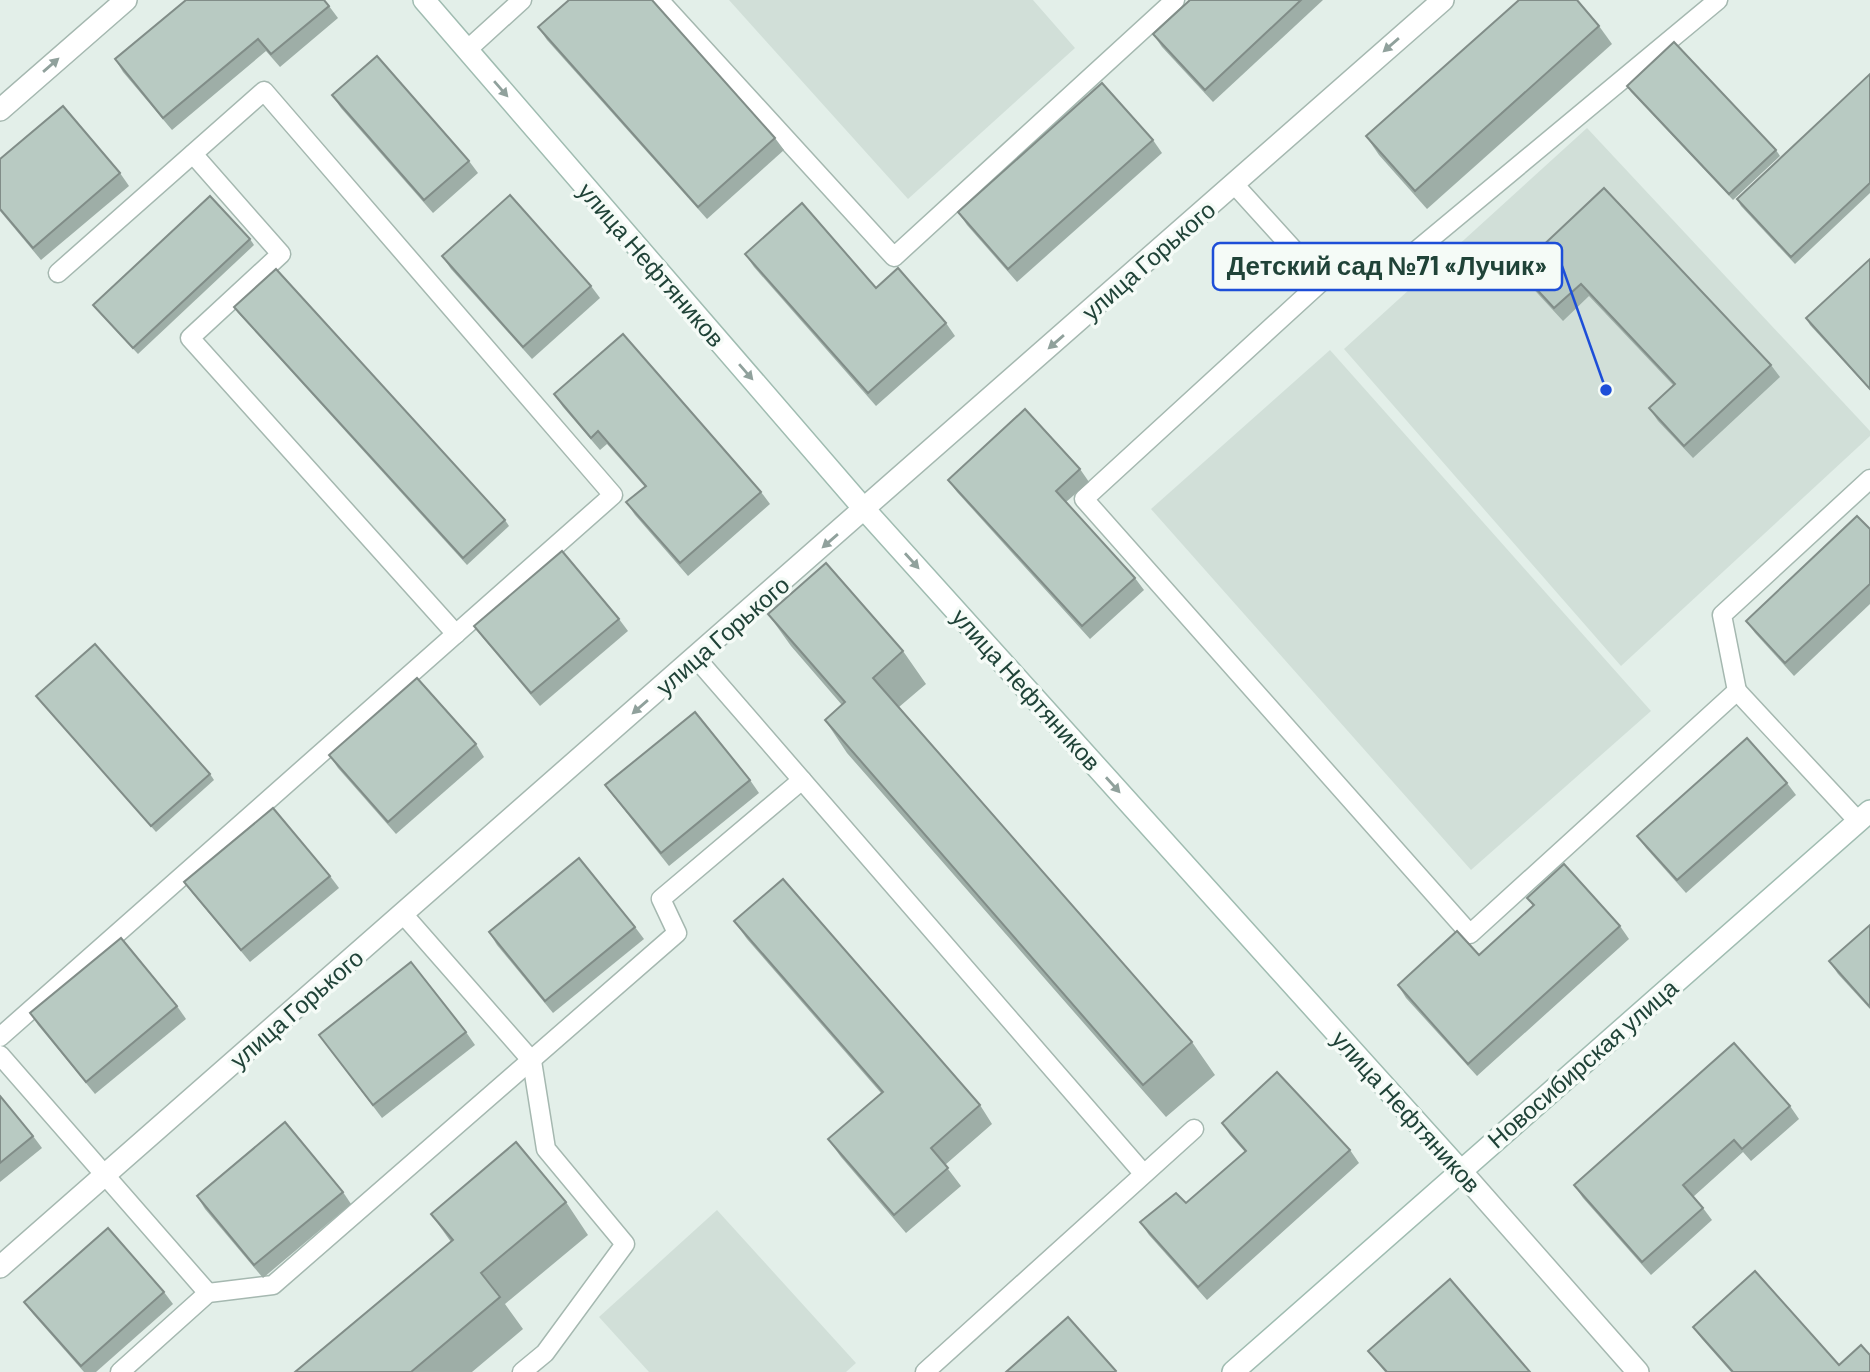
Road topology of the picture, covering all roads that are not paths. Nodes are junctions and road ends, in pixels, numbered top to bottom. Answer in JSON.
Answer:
{"nodes":[{"id":1,"x":126,"y":0,"type":"edge"},
{"id":2,"x":424,"y":0,"type":"edge"},
{"id":3,"x":522,"y":0,"type":"edge"},
{"id":4,"x":659,"y":0,"type":"edge"},
{"id":5,"x":1175,"y":0,"type":"edge"},
{"id":6,"x":1443,"y":0,"type":"edge"},
{"id":7,"x":1718,"y":0,"type":"edge"},
{"id":8,"x":467,"y":50,"type":"junction"},
{"id":9,"x":0,"y":110,"type":"edge"},
{"id":10,"x":193,"y":154,"type":"junction"},
{"id":11,"x":1234,"y":184,"type":"junction"},
{"id":12,"x":58,"y":273,"type":"dead end"},
{"id":13,"x":1322,"y":281,"type":"junction"},
{"id":14,"x":1870,"y":479,"type":"edge"},
{"id":15,"x":865,"y":510,"type":"junction"},
{"id":16,"x":456,"y":634,"type":"junction"},
{"id":17,"x":696,"y":658,"type":"junction"},
{"id":18,"x":1737,"y":691,"type":"junction"},
{"id":19,"x":802,"y":780,"type":"junction"},
{"id":20,"x":1864,"y":816,"type":"edge"},
{"id":21,"x":403,"y":914,"type":"junction"},
{"id":22,"x":0,"y":1037,"type":"edge"},
{"id":23,"x":0,"y":1055,"type":"edge"},
{"id":24,"x":532,"y":1061,"type":"junction"},
{"id":25,"x":1194,"y":1129,"type":"dead end"},
{"id":26,"x":1460,"y":1170,"type":"junction"},
{"id":27,"x":1143,"y":1173,"type":"junction"},
{"id":28,"x":104,"y":1176,"type":"junction"},
{"id":29,"x":0,"y":1267,"type":"edge"},
{"id":30,"x":208,"y":1293,"type":"junction"},
{"id":31,"x":120,"y":1372,"type":"edge"},
{"id":32,"x":522,"y":1372,"type":"edge"},
{"id":33,"x":925,"y":1372,"type":"edge"},
{"id":34,"x":1233,"y":1372,"type":"edge"},
{"id":35,"x":1638,"y":1372,"type":"edge"}],
"edges":[{"from":9,"to":1,"type":"main road","one_way":true},
{"from":2,"to":8,"type":"main road","name":"улица Нефтяников"},
{"from":3,"to":8,"type":"lane"},
{"from":4,"to":5,"type":"lane"},
{"from":6,"to":11,"type":"main road","name":"улица Горького","one_way":true},
{"from":7,"to":13,"type":"lane"},
{"from":8,"to":15,"type":"main road","name":"улица Нефтяников","one_way":true},
{"from":10,"to":12,"type":"lane"},
{"from":10,"to":16,"type":"lane"},
{"from":10,"to":16,"type":"lane"},
{"from":11,"to":13,"type":"lane"},
{"from":11,"to":15,"type":"main road","name":"улица Горького","one_way":true},
{"from":13,"to":18,"type":"lane"},
{"from":14,"to":18,"type":"lane"},
{"from":15,"to":17,"type":"main road","name":"улица Горького","one_way":true},
{"from":15,"to":26,"type":"main road","name":"улица Нефтяников","one_way":true},
{"from":16,"to":22,"type":"lane"},
{"from":17,"to":19,"type":"lane"},
{"from":17,"to":21,"type":"main road","name":"улица Горького","one_way":true},
{"from":18,"to":20,"type":"lane"},
{"from":19,"to":24,"type":"lane"},
{"from":19,"to":27,"type":"lane"},
{"from":20,"to":26,"type":"main road","name":"Новосибирская улица"},
{"from":21,"to":24,"type":"lane"},
{"from":21,"to":28,"type":"main road","name":"улица Горького"},
{"from":23,"to":28,"type":"lane"},
{"from":24,"to":30,"type":"lane"},
{"from":24,"to":32,"type":"lane"},
{"from":25,"to":27,"type":"lane"},
{"from":26,"to":34,"type":"main road","name":"Новосибирская улица"},
{"from":26,"to":35,"type":"main road","name":"улица Нефтяников"},
{"from":27,"to":33,"type":"lane"},
{"from":28,"to":29,"type":"main road","name":"улица Горького"},
{"from":28,"to":30,"type":"lane"},
{"from":30,"to":31,"type":"lane"}]}
